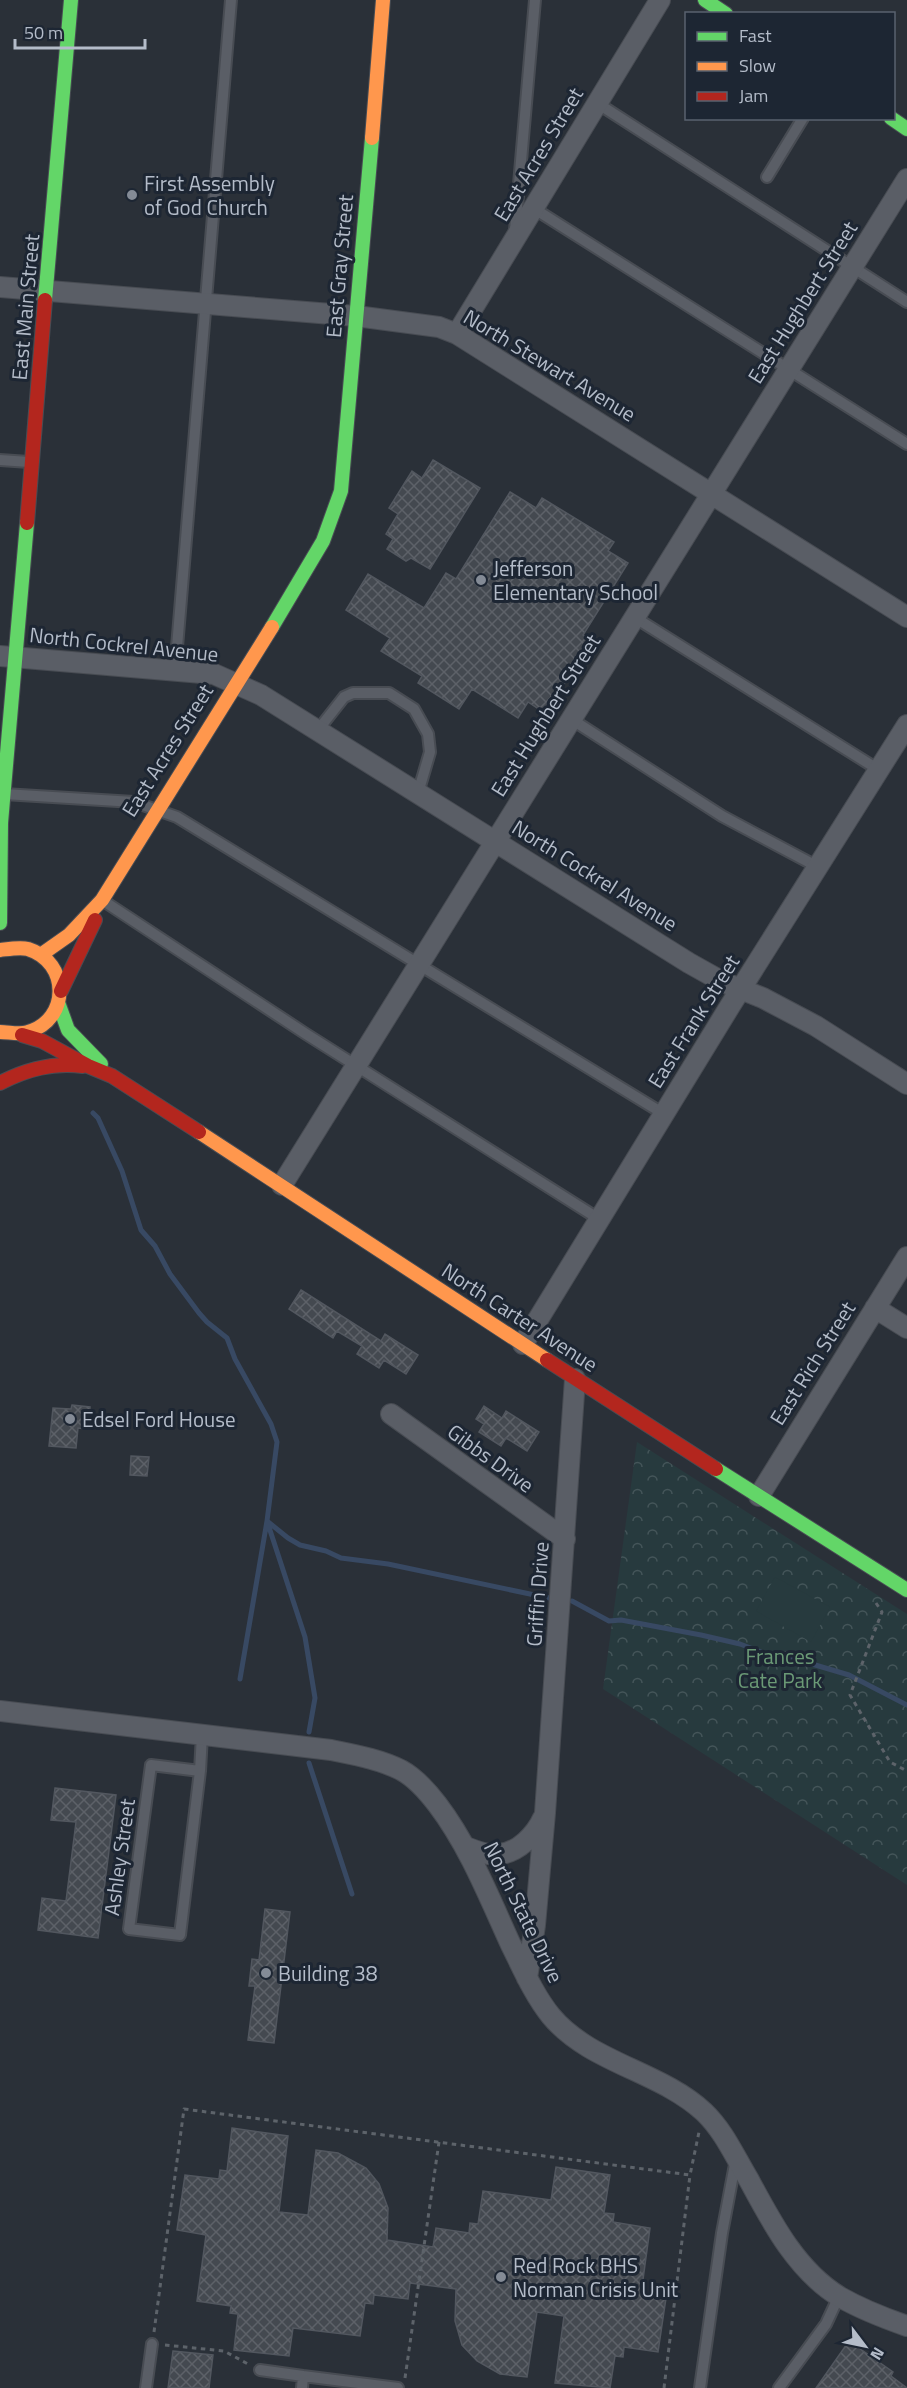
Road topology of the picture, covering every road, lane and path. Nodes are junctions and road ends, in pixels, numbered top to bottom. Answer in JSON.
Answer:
{"nodes":[{"id":1,"x":71,"y":0,"type":"edge"},
{"id":2,"x":231,"y":0,"type":"edge"},
{"id":3,"x":382,"y":0,"type":"edge"},
{"id":4,"x":535,"y":0,"type":"edge"},
{"id":5,"x":660,"y":0,"type":"edge"},
{"id":6,"x":705,"y":0,"type":"edge"},
{"id":7,"x":723,"y":12,"type":"edge"},
{"id":8,"x":597,"y":103,"type":"junction"},
{"id":9,"x":802,"y":120,"type":"edge"},
{"id":10,"x":894,"y":120,"type":"edge"},
{"id":11,"x":907,"y":129,"type":"edge"},
{"id":12,"x":767,"y":177,"type":"dead end"},
{"id":13,"x":907,"y":179,"type":"edge"},
{"id":14,"x":533,"y":208,"type":"junction"},
{"id":15,"x":514,"y":239,"type":"junction"},
{"id":16,"x":853,"y":267,"type":"junction"},
{"id":17,"x":0,"y":287,"type":"edge"},
{"id":18,"x":48,"y":291,"type":"junction"},
{"id":19,"x":907,"y":302,"type":"edge"},
{"id":20,"x":206,"y":304,"type":"junction"},
{"id":21,"x":357,"y":316,"type":"junction"},
{"id":22,"x":457,"y":334,"type":"junction"},
{"id":23,"x":789,"y":369,"type":"junction"},
{"id":24,"x":907,"y":444,"type":"edge"},
{"id":25,"x":0,"y":460,"type":"edge"},
{"id":26,"x":33,"y":462,"type":"junction"},
{"id":27,"x":711,"y":493,"type":"junction"},
{"id":28,"x":328,"y":534,"type":"joint"},
{"id":29,"x":634,"y":617,"type":"junction"},
{"id":30,"x":907,"y":617,"type":"edge"},
{"id":31,"x":8,"y":657,"type":"edge"},
{"id":32,"x":175,"y":670,"type":"junction"},
{"id":33,"x":237,"y":683,"type":"junction"},
{"id":34,"x":571,"y":719,"type":"junction"},
{"id":35,"x":907,"y":725,"type":"edge"},
{"id":36,"x":318,"y":730,"type":"junction"},
{"id":37,"x":879,"y":770,"type":"junction"},
{"id":38,"x":418,"y":793,"type":"junction"},
{"id":39,"x":3,"y":794,"type":"junction"},
{"id":40,"x":157,"y":811,"type":"junction"},
{"id":41,"x":495,"y":841,"type":"junction"},
{"id":42,"x":818,"y":867,"type":"junction"},
{"id":43,"x":2,"y":869,"type":"junction"},
{"id":44,"x":102,"y":900,"type":"junction"},
{"id":45,"x":15,"y":907,"type":"dead end"},
{"id":46,"x":0,"y":923,"type":"edge"},
{"id":47,"x":24,"y":934,"type":"dead end"},
{"id":48,"x":0,"y":950,"type":"edge"},
{"id":49,"x":37,"y":951,"type":"junction"},
{"id":50,"x":419,"y":964,"type":"junction"},
{"id":51,"x":740,"y":989,"type":"junction"},
{"id":52,"x":62,"y":991,"type":"junction"},
{"id":53,"x":59,"y":1005,"type":"junction"},
{"id":54,"x":0,"y":1032,"type":"edge"},
{"id":55,"x":19,"y":1035,"type":"junction"},
{"id":56,"x":0,"y":1046,"type":"edge"},
{"id":57,"x":356,"y":1065,"type":"junction"},
{"id":58,"x":88,"y":1066,"type":"junction"},
{"id":59,"x":112,"y":1076,"type":"junction"},
{"id":60,"x":0,"y":1083,"type":"edge"},
{"id":61,"x":907,"y":1084,"type":"edge"},
{"id":62,"x":664,"y":1114,"type":"junction"},
{"id":63,"x":282,"y":1185,"type":"junction"},
{"id":64,"x":600,"y":1219,"type":"junction"},
{"id":65,"x":907,"y":1257,"type":"edge"},
{"id":66,"x":874,"y":1308,"type":"junction"},
{"id":67,"x":907,"y":1328,"type":"edge"},
{"id":68,"x":523,"y":1344,"type":"junction"},
{"id":69,"x":575,"y":1379,"type":"junction"},
{"id":70,"x":390,"y":1414,"type":"dead end"},
{"id":71,"x":759,"y":1496,"type":"junction"},
{"id":72,"x":565,"y":1539,"type":"junction"},
{"id":73,"x":907,"y":1590,"type":"edge"},
{"id":74,"x":876,"y":1603,"type":"dead end"},
{"id":75,"x":0,"y":1711,"type":"edge"},
{"id":76,"x":202,"y":1735,"type":"junction"},
{"id":77,"x":200,"y":1771,"type":"junction"},
{"id":78,"x":907,"y":1771,"type":"edge"},
{"id":79,"x":545,"y":1813,"type":"junction"},
{"id":80,"x":466,"y":1847,"type":"junction"},
{"id":81,"x":527,"y":1978,"type":"junction"},
{"id":82,"x":704,"y":2112,"type":"junction"},
{"id":83,"x":439,"y":2142,"type":"junction"},
{"id":84,"x":736,"y":2158,"type":"junction"},
{"id":85,"x":690,"y":2175,"type":"junction"},
{"id":86,"x":839,"y":2296,"type":"junction"},
{"id":87,"x":907,"y":2326,"type":"edge"},
{"id":88,"x":152,"y":2344,"type":"junction"},
{"id":89,"x":260,"y":2370,"type":"joint"},
{"id":90,"x":303,"y":2376,"type":"junction"},
{"id":91,"x":146,"y":2388,"type":"edge"},
{"id":92,"x":302,"y":2388,"type":"edge"},
{"id":93,"x":398,"y":2388,"type":"edge"},
{"id":94,"x":403,"y":2388,"type":"edge"},
{"id":95,"x":664,"y":2388,"type":"edge"},
{"id":96,"x":699,"y":2388,"type":"edge"},
{"id":97,"x":779,"y":2388,"type":"edge"}],
"edges":[{"from":1,"to":18,"type":"street","name":"East Main Street"},
{"from":2,"to":20,"type":"lane"},
{"from":3,"to":21,"type":"street","name":"East Gray Street"},
{"from":4,"to":15,"type":"lane"},
{"from":5,"to":8,"type":"street","name":"East Acres Street"},
{"from":6,"to":7,"type":"street"},
{"from":8,"to":14,"type":"street","name":"East Acres Street"},
{"from":8,"to":16,"type":"lane"},
{"from":9,"to":12,"type":"lane"},
{"from":10,"to":11,"type":"street"},
{"from":13,"to":16,"type":"street","name":"East Hughbert Street"},
{"from":14,"to":15,"type":"street","name":"East Acres Street"},
{"from":14,"to":23,"type":"lane"},
{"from":15,"to":22,"type":"street","name":"East Acres Street"},
{"from":16,"to":19,"type":"lane"},
{"from":16,"to":23,"type":"street","name":"East Hughbert Street"},
{"from":17,"to":18,"type":"street","name":"North Stewart Avenue"},
{"from":18,"to":20,"type":"street","name":"North Stewart Avenue"},
{"from":18,"to":26,"type":"street","name":"East Main Street"},
{"from":20,"to":21,"type":"street","name":"North Stewart Avenue"},
{"from":20,"to":32,"type":"lane"},
{"from":21,"to":22,"type":"street","name":"North Stewart Avenue"},
{"from":21,"to":28,"type":"street","name":"East Gray Street"},
{"from":22,"to":27,"type":"street","name":"North Stewart Avenue"},
{"from":23,"to":24,"type":"lane"},
{"from":23,"to":27,"type":"street","name":"East Hughbert Street"},
{"from":25,"to":26,"type":"lane"},
{"from":26,"to":31,"type":"street","name":"East Main Street"},
{"from":27,"to":29,"type":"street","name":"East Hughbert Street"},
{"from":27,"to":30,"type":"street","name":"North Stewart Avenue"},
{"from":28,"to":33,"type":"street","name":"East Acres Street"},
{"from":29,"to":34,"type":"street","name":"East Hughbert Street"},
{"from":29,"to":37,"type":"lane"},
{"from":31,"to":32,"type":"street","name":"North Cockrel Avenue"},
{"from":31,"to":39,"type":"street","name":"East Main Street"},
{"from":32,"to":33,"type":"street","name":"North Cockrel Avenue"},
{"from":33,"to":36,"type":"street","name":"North Cockrel Avenue"},
{"from":33,"to":40,"type":"street","name":"East Acres Street"},
{"from":34,"to":41,"type":"street","name":"East Hughbert Street"},
{"from":34,"to":42,"type":"lane"},
{"from":35,"to":37,"type":"street","name":"East Frank Street"},
{"from":36,"to":38,"type":"street","name":"North Cockrel Avenue"},
{"from":36,"to":38,"type":"lane"},
{"from":37,"to":42,"type":"street","name":"East Frank Street"},
{"from":38,"to":41,"type":"street","name":"North Cockrel Avenue"},
{"from":39,"to":40,"type":"lane"},
{"from":39,"to":43,"type":"street","name":"East Main Street"},
{"from":40,"to":44,"type":"street","name":"East Acres Street"},
{"from":40,"to":50,"type":"lane"},
{"from":41,"to":50,"type":"street","name":"East Hughbert Street"},
{"from":41,"to":51,"type":"street","name":"North Cockrel Avenue"},
{"from":42,"to":51,"type":"street","name":"East Frank Street"},
{"from":43,"to":45,"type":"street","name":"East Main Street"},
{"from":43,"to":46,"type":"street","name":"East Main Street"},
{"from":44,"to":49,"type":"street","name":"East Acres Street"},
{"from":44,"to":52,"type":"street","name":"East Acres Street"},
{"from":44,"to":57,"type":"lane"},
{"from":47,"to":49,"type":"street"},
{"from":48,"to":49,"type":"street"},
{"from":49,"to":52,"type":"street"},
{"from":50,"to":57,"type":"street","name":"East Hughbert Street"},
{"from":50,"to":62,"type":"lane"},
{"from":51,"to":61,"type":"street","name":"North Cockrel Avenue"},
{"from":51,"to":62,"type":"street","name":"East Frank Street"},
{"from":52,"to":53,"type":"street","name":"East Acres Street"},
{"from":53,"to":55,"type":"street"},
{"from":53,"to":59,"type":"street","name":"North Carter Avenue"},
{"from":54,"to":55,"type":"street","name":"North Carter Avenue"},
{"from":55,"to":56,"type":"street"},
{"from":55,"to":58,"type":"street","name":"North Carter Avenue"},
{"from":57,"to":63,"type":"street","name":"East Hughbert Street"},
{"from":57,"to":64,"type":"lane"},
{"from":58,"to":59,"type":"street","name":"North Carter Avenue"},
{"from":58,"to":60,"type":"street"},
{"from":59,"to":63,"type":"street","name":"North Carter Avenue"},
{"from":62,"to":64,"type":"street","name":"East Frank Street"},
{"from":63,"to":68,"type":"street","name":"North Carter Avenue"},
{"from":64,"to":68,"type":"street","name":"East Frank Street"},
{"from":65,"to":66,"type":"street","name":"East Rich Street"},
{"from":66,"to":67,"type":"street"},
{"from":66,"to":71,"type":"street","name":"East Rich Street"},
{"from":68,"to":69,"type":"street","name":"North Carter Avenue"},
{"from":69,"to":71,"type":"street","name":"North Carter Avenue"},
{"from":69,"to":72,"type":"street","name":"Griffin Drive"},
{"from":70,"to":72,"type":"street","name":"Gibbs Drive"},
{"from":71,"to":73,"type":"street","name":"North Carter Avenue"},
{"from":72,"to":79,"type":"street","name":"Griffin Drive"},
{"from":74,"to":78,"type":"path"},
{"from":75,"to":76,"type":"street","name":"North State Drive"},
{"from":76,"to":77,"type":"lane","name":"Ashley Street"},
{"from":76,"to":80,"type":"street","name":"North State Drive"},
{"from":77,"to":77,"type":"lane","name":"Ashley Street"},
{"from":79,"to":80,"type":"street","name":"Griffin Drive"},
{"from":79,"to":81,"type":"street","name":"Griffin Drive"},
{"from":80,"to":81,"type":"street","name":"North State Drive"},
{"from":81,"to":82,"type":"street","name":"North State Drive"},
{"from":82,"to":84,"type":"street","name":"North State Drive"},
{"from":82,"to":85,"type":"path"},
{"from":83,"to":85,"type":"path"},
{"from":83,"to":88,"type":"path"},
{"from":83,"to":94,"type":"path"},
{"from":84,"to":86,"type":"street","name":"North State Drive"},
{"from":84,"to":96,"type":"lane"},
{"from":85,"to":95,"type":"path"},
{"from":86,"to":87,"type":"street","name":"North State Drive"},
{"from":86,"to":97,"type":"lane"},
{"from":88,"to":89,"type":"path"},
{"from":88,"to":91,"type":"lane"},
{"from":89,"to":90,"type":"lane"},
{"from":90,"to":92,"type":"lane"},
{"from":90,"to":93,"type":"lane"}]}
